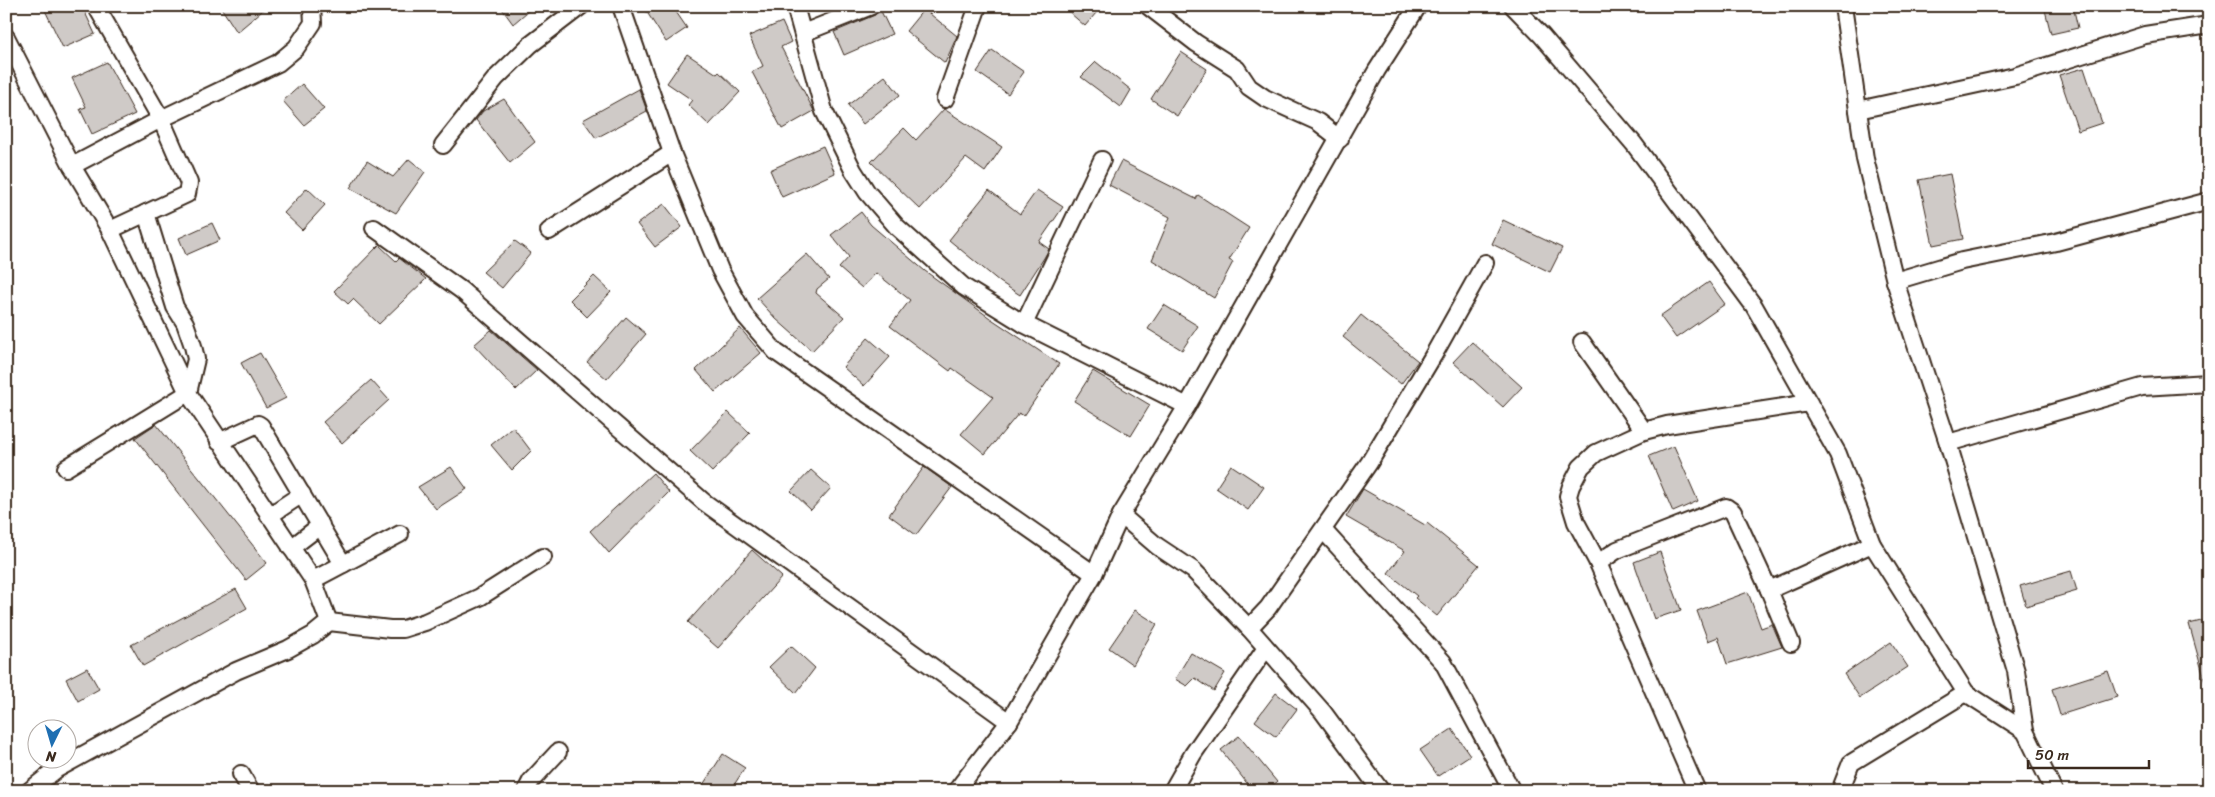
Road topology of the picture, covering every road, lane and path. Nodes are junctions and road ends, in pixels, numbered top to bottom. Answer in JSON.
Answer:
{"nodes":[{"id":1,"x":96,"y":6,"type":"edge"},
{"id":2,"x":312,"y":6,"type":"edge"},
{"id":3,"x":581,"y":6,"type":"edge"},
{"id":4,"x":621,"y":6,"type":"edge"},
{"id":5,"x":795,"y":6,"type":"edge"},
{"id":6,"x":871,"y":6,"type":"edge"},
{"id":7,"x":978,"y":6,"type":"edge"},
{"id":8,"x":1148,"y":6,"type":"edge"},
{"id":9,"x":1418,"y":6,"type":"edge"},
{"id":10,"x":1513,"y":6,"type":"edge"},
{"id":11,"x":1843,"y":6,"type":"edge"},
{"id":12,"x":2209,"y":25,"type":"edge"},
{"id":13,"x":803,"y":33,"type":"junction"},
{"id":14,"x":6,"y":37,"type":"edge"},
{"id":15,"x":945,"y":99,"type":"dead end"},
{"id":16,"x":1858,"y":110,"type":"junction"},
{"id":17,"x":161,"y":119,"type":"junction"},
{"id":18,"x":1340,"y":139,"type":"junction"},
{"id":19,"x":443,"y":145,"type":"dead end"},
{"id":20,"x":672,"y":153,"type":"junction"},
{"id":21,"x":1102,"y":160,"type":"dead end"},
{"id":22,"x":72,"y":166,"type":"junction"},
{"id":23,"x":2209,"y":201,"type":"edge"},
{"id":24,"x":146,"y":213,"type":"junction"},
{"id":25,"x":374,"y":228,"type":"dead end"},
{"id":26,"x":110,"y":230,"type":"junction"},
{"id":27,"x":549,"y":231,"type":"dead end"},
{"id":28,"x":1485,"y":263,"type":"dead end"},
{"id":29,"x":1895,"y":281,"type":"junction"},
{"id":30,"x":175,"y":307,"type":"junction"},
{"id":31,"x":154,"y":319,"type":"junction"},
{"id":32,"x":1024,"y":324,"type":"junction"},
{"id":33,"x":1582,"y":342,"type":"dead end"},
{"id":34,"x":2209,"y":383,"type":"edge"},
{"id":35,"x":188,"y":393,"type":"junction"},
{"id":36,"x":1809,"y":403,"type":"junction"},
{"id":37,"x":1187,"y":406,"type":"junction"},
{"id":38,"x":1644,"y":431,"type":"junction"},
{"id":39,"x":219,"y":442,"type":"junction"},
{"id":40,"x":1948,"y":443,"type":"junction"},
{"id":41,"x":66,"y":468,"type":"dead end"},
{"id":42,"x":302,"y":494,"type":"junction"},
{"id":43,"x":1121,"y":515,"type":"junction"},
{"id":44,"x":269,"y":516,"type":"junction"},
{"id":45,"x":321,"y":525,"type":"junction"},
{"id":46,"x":1324,"y":531,"type":"junction"},
{"id":47,"x":400,"y":534,"type":"dead end"},
{"id":48,"x":1872,"y":544,"type":"junction"},
{"id":49,"x":291,"y":548,"type":"junction"},
{"id":50,"x":543,"y":557,"type":"dead end"},
{"id":51,"x":1598,"y":563,"type":"junction"},
{"id":52,"x":343,"y":564,"type":"junction"},
{"id":53,"x":1094,"y":574,"type":"junction"},
{"id":54,"x":312,"y":580,"type":"junction"},
{"id":55,"x":1769,"y":590,"type":"junction"},
{"id":56,"x":329,"y":622,"type":"junction"},
{"id":57,"x":1249,"y":628,"type":"junction"},
{"id":58,"x":1791,"y":643,"type":"dead end"},
{"id":59,"x":1266,"y":648,"type":"junction"},
{"id":60,"x":1966,"y":693,"type":"junction"},
{"id":61,"x":1008,"y":722,"type":"junction"},
{"id":62,"x":2025,"y":731,"type":"junction"},
{"id":63,"x":558,"y":752,"type":"dead end"},
{"id":64,"x":241,"y":774,"type":"dead end"},
{"id":65,"x":29,"y":791,"type":"edge"},
{"id":66,"x":251,"y":791,"type":"edge"},
{"id":67,"x":526,"y":791,"type":"edge"},
{"id":68,"x":956,"y":791,"type":"edge"},
{"id":69,"x":1172,"y":791,"type":"edge"},
{"id":70,"x":1381,"y":791,"type":"edge"},
{"id":71,"x":1512,"y":791,"type":"edge"},
{"id":72,"x":1697,"y":791,"type":"edge"},
{"id":73,"x":1840,"y":791,"type":"edge"},
{"id":74,"x":2054,"y":791,"type":"edge"}],
"edges":[{"from":1,"to":17,"type":"street"},
{"from":2,"to":17,"type":"street"},
{"from":3,"to":19,"type":"street"},
{"from":4,"to":20,"type":"street"},
{"from":5,"to":13,"type":"street"},
{"from":6,"to":13,"type":"street"},
{"from":7,"to":15,"type":"street"},
{"from":8,"to":18,"type":"street"},
{"from":9,"to":18,"type":"street"},
{"from":10,"to":36,"type":"street"},
{"from":11,"to":16,"type":"street"},
{"from":12,"to":16,"type":"street"},
{"from":13,"to":32,"type":"street"},
{"from":14,"to":22,"type":"street"},
{"from":16,"to":29,"type":"street"},
{"from":17,"to":22,"type":"street"},
{"from":17,"to":24,"type":"street"},
{"from":18,"to":37,"type":"street"},
{"from":20,"to":27,"type":"street"},
{"from":20,"to":53,"type":"street"},
{"from":21,"to":32,"type":"street"},
{"from":22,"to":26,"type":"street"},
{"from":23,"to":29,"type":"street"},
{"from":24,"to":26,"type":"street"},
{"from":24,"to":30,"type":"street"},
{"from":25,"to":61,"type":"street"},
{"from":26,"to":31,"type":"street"},
{"from":28,"to":46,"type":"street"},
{"from":29,"to":40,"type":"street"},
{"from":30,"to":31,"type":"street"},
{"from":30,"to":35,"type":"street"},
{"from":31,"to":35,"type":"street"},
{"from":32,"to":37,"type":"street"},
{"from":33,"to":38,"type":"street"},
{"from":34,"to":40,"type":"street"},
{"from":35,"to":39,"type":"street"},
{"from":35,"to":41,"type":"street"},
{"from":36,"to":38,"type":"street"},
{"from":36,"to":48,"type":"street"},
{"from":37,"to":43,"type":"street"},
{"from":38,"to":51,"type":"street"},
{"from":39,"to":42,"type":"street"},
{"from":39,"to":44,"type":"street"},
{"from":40,"to":62,"type":"street"},
{"from":42,"to":44,"type":"street"},
{"from":42,"to":45,"type":"street"},
{"from":43,"to":53,"type":"street"},
{"from":43,"to":57,"type":"street"},
{"from":44,"to":49,"type":"street"},
{"from":45,"to":49,"type":"street"},
{"from":45,"to":52,"type":"street"},
{"from":46,"to":57,"type":"street"},
{"from":46,"to":71,"type":"street"},
{"from":47,"to":52,"type":"street"},
{"from":48,"to":55,"type":"street"},
{"from":48,"to":60,"type":"street"},
{"from":49,"to":54,"type":"street"},
{"from":50,"to":56,"type":"street"},
{"from":51,"to":55,"type":"street"},
{"from":51,"to":72,"type":"street"},
{"from":52,"to":54,"type":"street"},
{"from":53,"to":61,"type":"street"},
{"from":54,"to":56,"type":"street"},
{"from":55,"to":58,"type":"street"},
{"from":56,"to":65,"type":"street"},
{"from":57,"to":59,"type":"street"},
{"from":59,"to":69,"type":"street"},
{"from":59,"to":70,"type":"street"},
{"from":60,"to":62,"type":"street"},
{"from":60,"to":73,"type":"street"},
{"from":61,"to":68,"type":"street"},
{"from":62,"to":74,"type":"street"},
{"from":63,"to":67,"type":"street"},
{"from":64,"to":66,"type":"street"}]}
